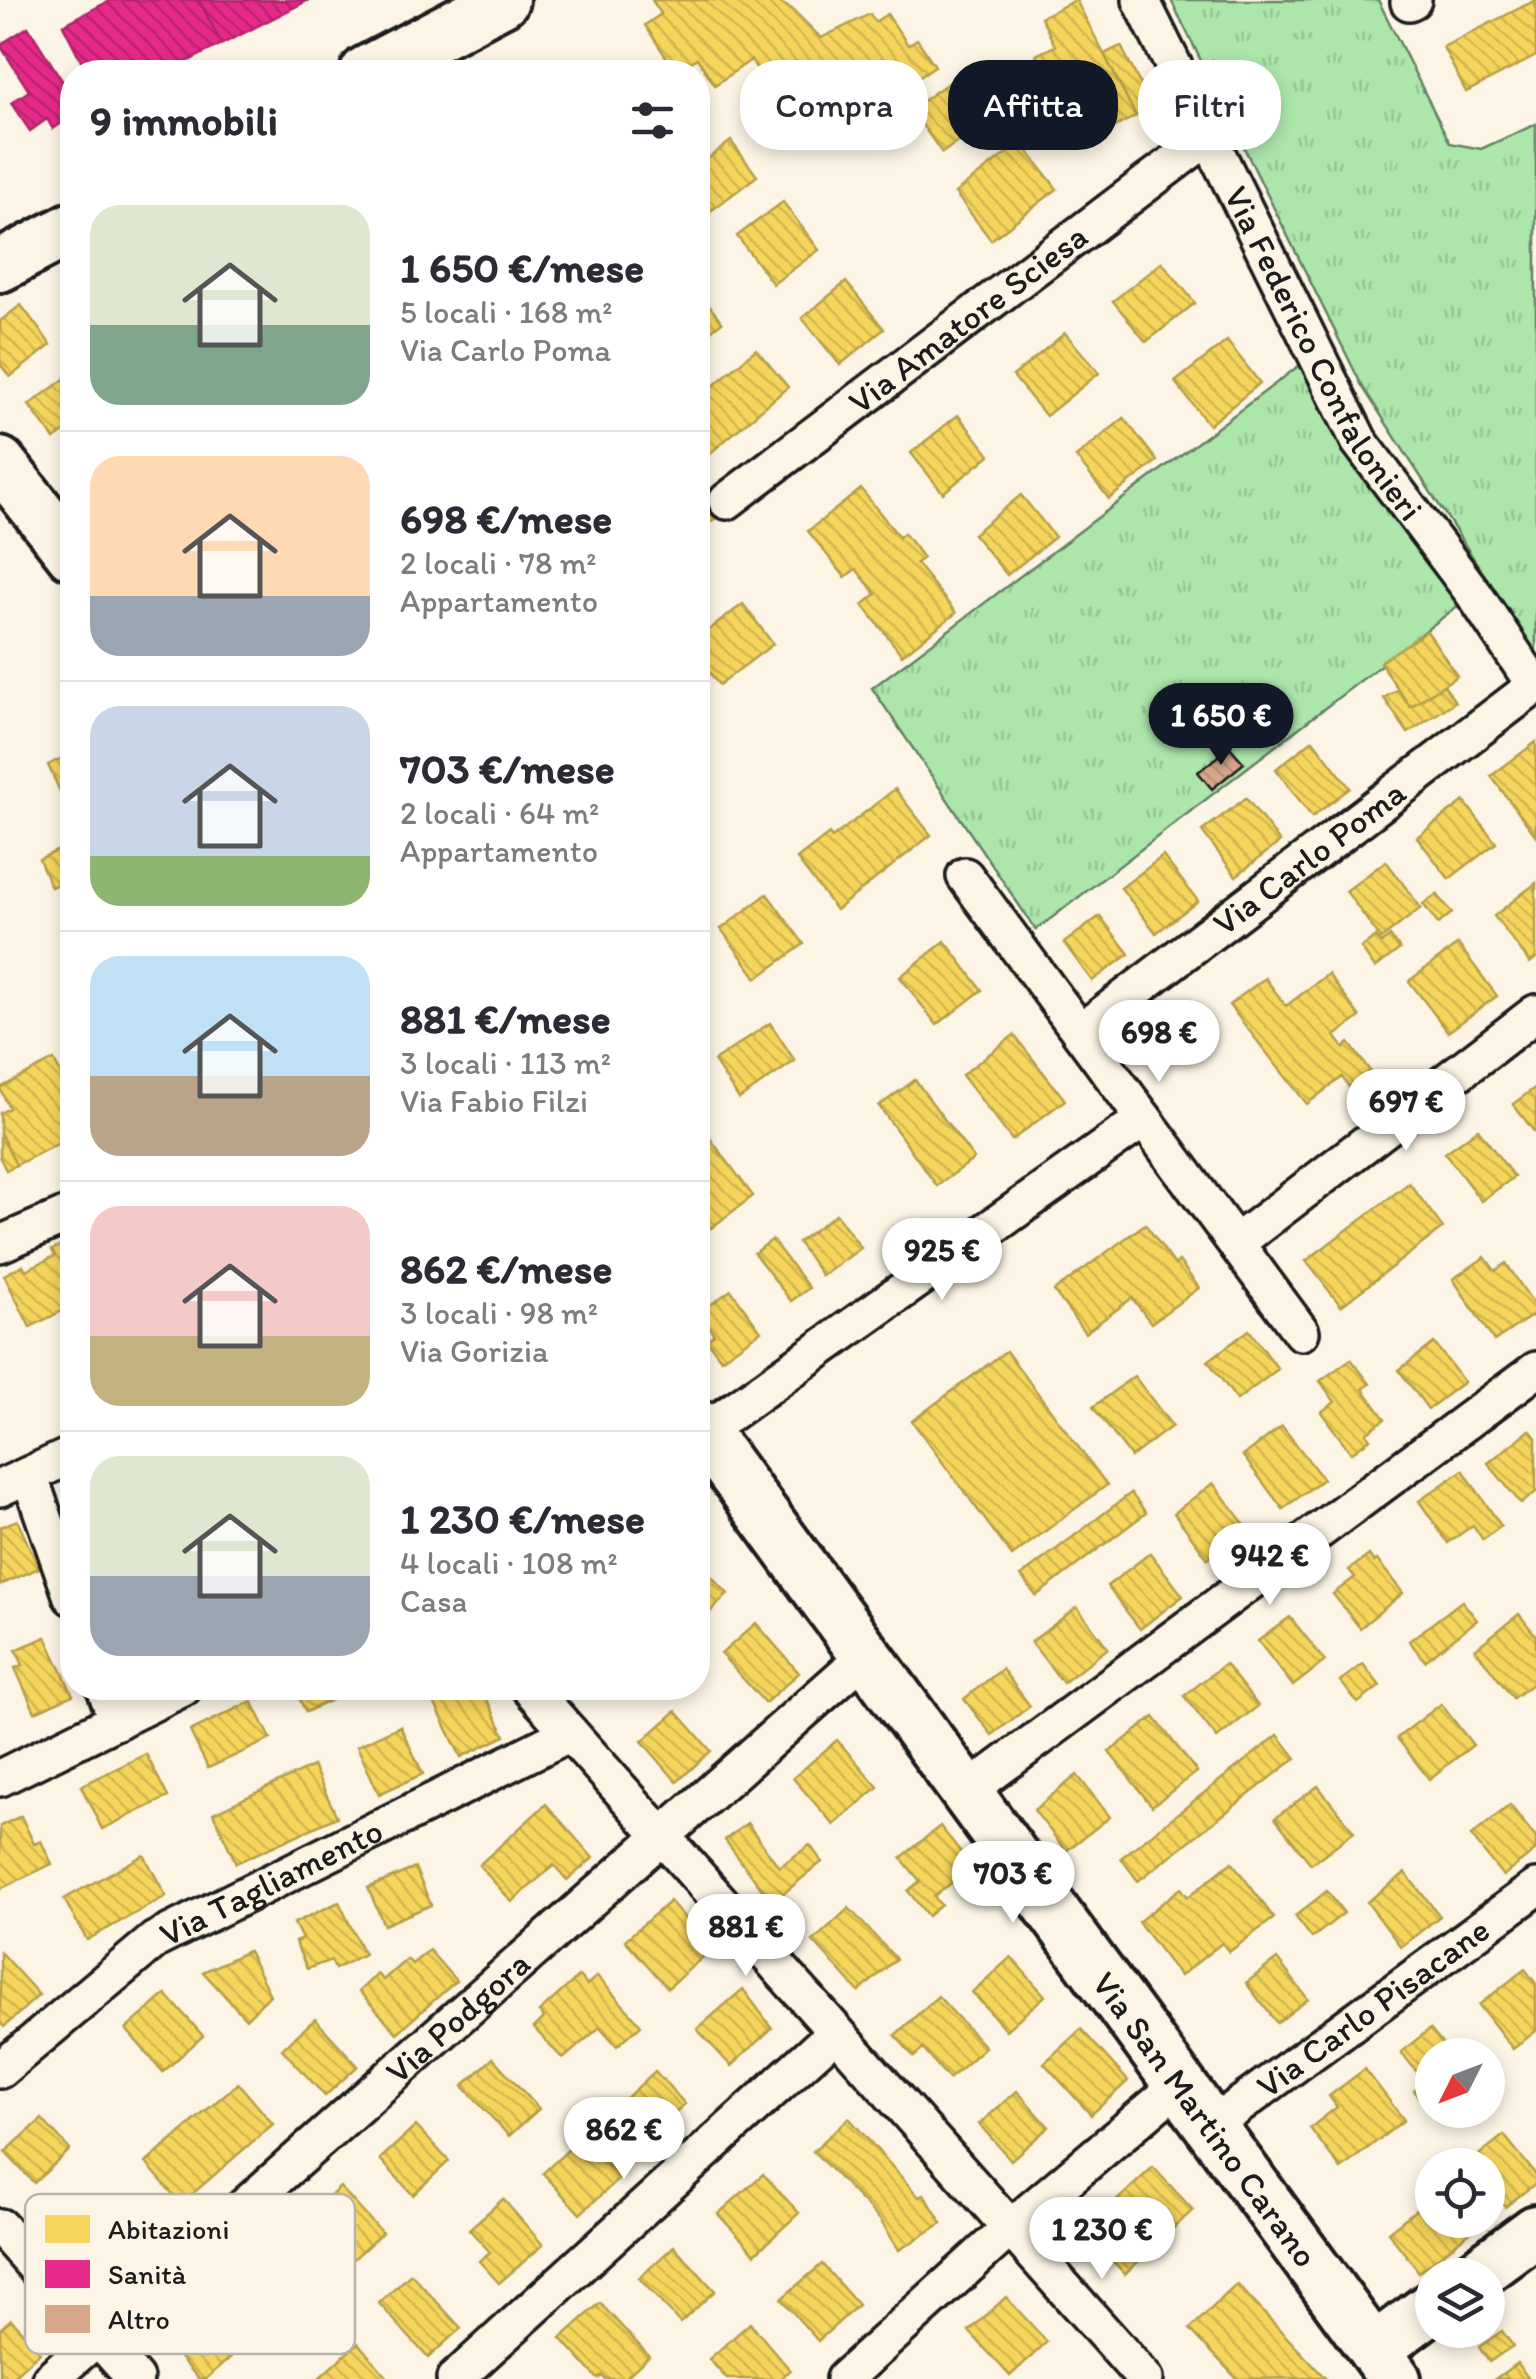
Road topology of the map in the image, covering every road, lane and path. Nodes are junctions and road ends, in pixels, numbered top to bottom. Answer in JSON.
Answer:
{"nodes":[{"id":1,"x":503,"y":0,"type":"edge"},
{"id":2,"x":1141,"y":0,"type":"edge"},
{"id":3,"x":389,"y":60,"type":"edge"},
{"id":4,"x":1171,"y":60,"type":"edge"},
{"id":5,"x":1191,"y":150,"type":"edge"},
{"id":6,"x":1216,"y":150,"type":"edge"},
{"id":7,"x":60,"y":234,"type":"edge"},
{"id":8,"x":0,"y":266,"type":"edge"},
{"id":9,"x":0,"y":463,"type":"edge"},
{"id":10,"x":727,"y":502,"type":"dead end"},
{"id":11,"x":60,"y":539,"type":"edge"},
{"id":12,"x":1536,"y":686,"type":"edge"},
{"id":13,"x":965,"y":876,"type":"dead end"},
{"id":14,"x":1536,"y":1013,"type":"edge"},
{"id":15,"x":1080,"y":1032,"type":"junction"},
{"id":16,"x":1144,"y":1119,"type":"junction"},
{"id":17,"x":60,"y":1218,"type":"edge"},
{"id":18,"x":0,"y":1244,"type":"edge"},
{"id":19,"x":1236,"y":1244,"type":"junction"},
{"id":20,"x":1300,"y":1332,"type":"dead end"},
{"id":21,"x":1536,"y":1370,"type":"edge"},
{"id":22,"x":710,"y":1424,"type":"edge"},
{"id":23,"x":710,"y":1447,"type":"edge"},
{"id":24,"x":60,"y":1460,"type":"edge"},
{"id":25,"x":14,"y":1481,"type":"edge"},
{"id":26,"x":60,"y":1574,"type":"edge"},
{"id":27,"x":864,"y":1656,"type":"junction"},
{"id":28,"x":108,"y":1700,"type":"edge"},
{"id":29,"x":159,"y":1700,"type":"edge"},
{"id":30,"x":541,"y":1700,"type":"edge"},
{"id":31,"x":116,"y":1721,"type":"junction"},
{"id":32,"x":570,"y":1733,"type":"junction"},
{"id":33,"x":0,"y":1778,"type":"edge"},
{"id":34,"x":965,"y":1793,"type":"junction"},
{"id":35,"x":663,"y":1836,"type":"junction"},
{"id":36,"x":1536,"y":1888,"type":"edge"},
{"id":37,"x":836,"y":2032,"type":"junction"},
{"id":38,"x":0,"y":2070,"type":"edge"},
{"id":39,"x":1179,"y":2085,"type":"junction"},
{"id":40,"x":1210,"y":2127,"type":"junction"},
{"id":41,"x":258,"y":2194,"type":"edge"},
{"id":42,"x":0,"y":2226,"type":"edge"},
{"id":43,"x":1010,"y":2228,"type":"junction"},
{"id":44,"x":1536,"y":2231,"type":"edge"},
{"id":45,"x":25,"y":2254,"type":"edge"},
{"id":46,"x":1499,"y":2258,"type":"edge"},
{"id":47,"x":1415,"y":2329,"type":"edge"},
{"id":48,"x":77,"y":2354,"type":"edge"},
{"id":49,"x":113,"y":2354,"type":"edge"},
{"id":50,"x":1385,"y":2365,"type":"edge"},
{"id":51,"x":50,"y":2379,"type":"edge"},
{"id":52,"x":135,"y":2379,"type":"edge"},
{"id":53,"x":455,"y":2379,"type":"edge"},
{"id":54,"x":844,"y":2379,"type":"edge"},
{"id":55,"x":1146,"y":2379,"type":"edge"}],
"edges":[{"from":1,"to":3,"type":"street"},
{"from":2,"to":4,"type":"street","name":"Via Federico Confalonieri"},
{"from":5,"to":10,"type":"street","name":"Via Amatore Sciesa"},
{"from":6,"to":12,"type":"street","name":"Via Federico Confalonieri"},
{"from":7,"to":8,"type":"street"},
{"from":9,"to":11,"type":"street"},
{"from":12,"to":15,"type":"street","name":"Via Carlo Poma"},
{"from":13,"to":15,"type":"street"},
{"from":14,"to":19,"type":"street"},
{"from":15,"to":16,"type":"street"},
{"from":16,"to":19,"type":"street"},
{"from":16,"to":22,"type":"street"},
{"from":17,"to":18,"type":"street"},
{"from":19,"to":20,"type":"street"},
{"from":21,"to":34,"type":"street"},
{"from":23,"to":27,"type":"street","name":"Via San Martino Carano"},
{"from":24,"to":25,"type":"street"},
{"from":25,"to":26,"type":"street"},
{"from":27,"to":34,"type":"street","name":"Via San Martino Carano"},
{"from":27,"to":35,"type":"street","name":"Via Podgora"},
{"from":28,"to":31,"type":"street"},
{"from":29,"to":31,"type":"street"},
{"from":30,"to":32,"type":"street"},
{"from":31,"to":33,"type":"street"},
{"from":32,"to":35,"type":"street"},
{"from":32,"to":38,"type":"street","name":"Via Tagliamento"},
{"from":34,"to":39,"type":"street","name":"Via San Martino Carano"},
{"from":35,"to":37,"type":"street"},
{"from":35,"to":41,"type":"street","name":"Via Podgora"},
{"from":36,"to":40,"type":"street","name":"Via Carlo Pisacane"},
{"from":37,"to":43,"type":"street"},
{"from":37,"to":53,"type":"street"},
{"from":39,"to":40,"type":"street","name":"Via San Martino Carano"},
{"from":39,"to":43,"type":"street"},
{"from":40,"to":50,"type":"street","name":"Via San Martino Carano"},
{"from":42,"to":45,"type":"street"},
{"from":43,"to":54,"type":"street"},
{"from":43,"to":55,"type":"street"},
{"from":44,"to":46,"type":"street"},
{"from":47,"to":50,"type":"street"},
{"from":48,"to":51,"type":"street","name":"Via Podgora"},
{"from":49,"to":52,"type":"street"}]}
